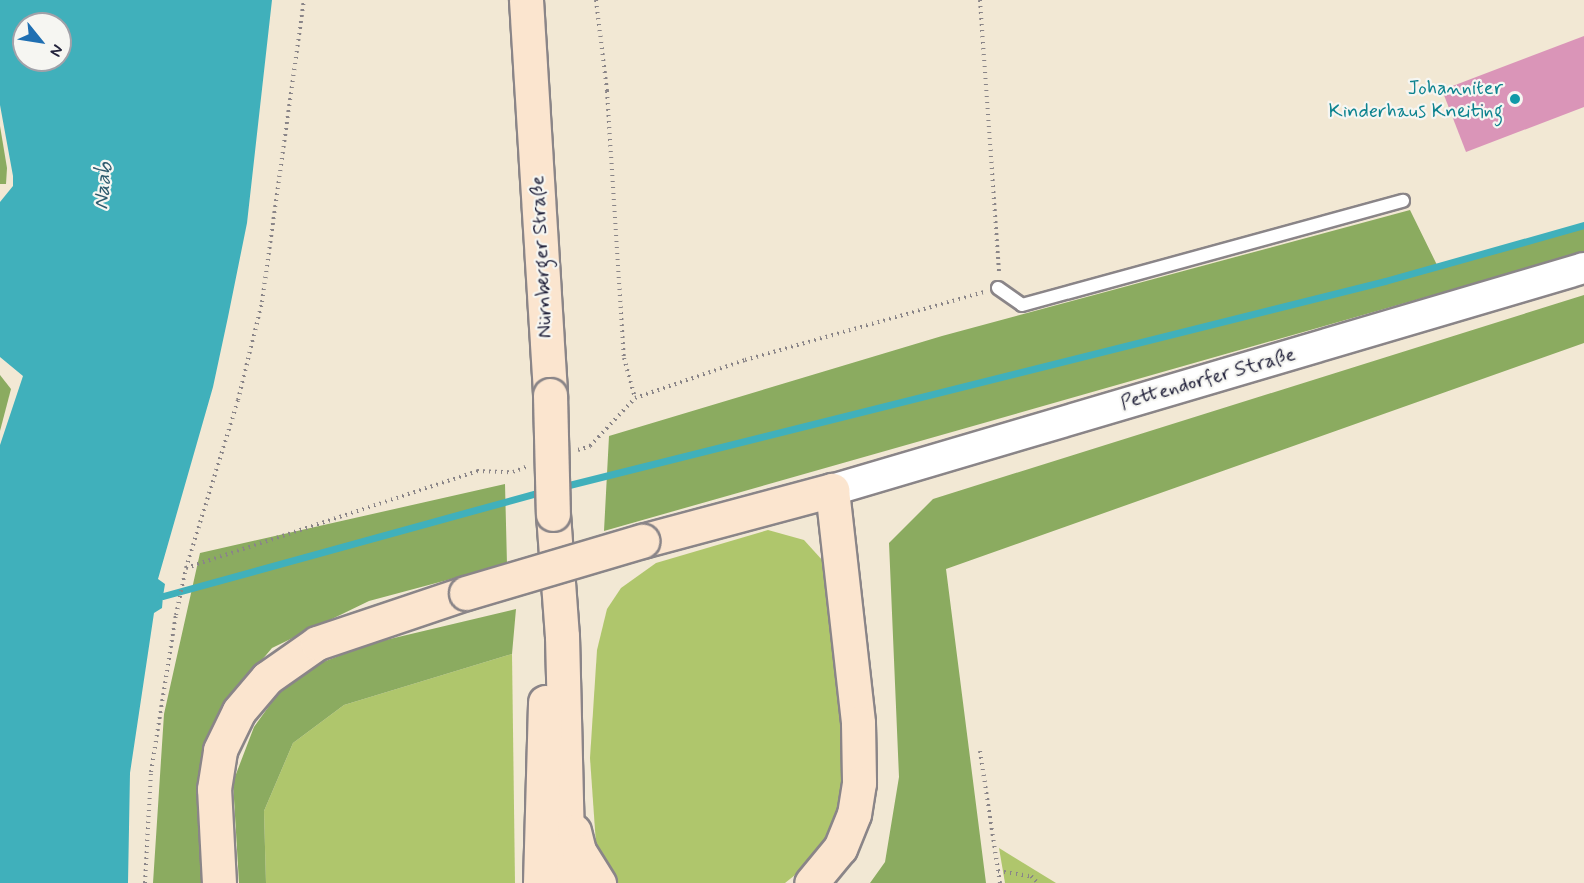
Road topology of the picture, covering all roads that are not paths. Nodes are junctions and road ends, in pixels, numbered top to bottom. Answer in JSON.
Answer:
{"nodes":[{"id":1,"x":526,"y":0,"type":"edge"},
{"id":2,"x":1403,"y":201,"type":"dead end"},
{"id":3,"x":1584,"y":268,"type":"edge"},
{"id":4,"x":998,"y":288,"type":"road end"},
{"id":5,"x":832,"y":490,"type":"junction"},
{"id":6,"x":553,"y":514,"type":"junction"},
{"id":7,"x":542,"y":778,"type":"junction"},
{"id":8,"x":568,"y":810,"type":"junction"},
{"id":9,"x":219,"y":883,"type":"edge"},
{"id":10,"x":530,"y":883,"type":"edge"},
{"id":11,"x":540,"y":883,"type":"edge"},
{"id":12,"x":568,"y":883,"type":"edge"},
{"id":13,"x":598,"y":883,"type":"edge"},
{"id":14,"x":812,"y":883,"type":"edge"}],
"edges":[{"from":1,"to":6,"type":"main road","name":"Nürnberger Straße","bridge":true},
{"from":2,"to":4,"type":"lane"},
{"from":3,"to":5,"type":"street","name":"Pettendorfer Straße"},
{"from":5,"to":9,"type":"main road","bridge":true},
{"from":5,"to":14,"type":"main road"},
{"from":6,"to":7,"type":"main road"},
{"from":6,"to":8,"type":"main road"},
{"from":7,"to":10,"type":"main road"},
{"from":7,"to":11,"type":"main road"},
{"from":8,"to":12,"type":"main road"},
{"from":8,"to":13,"type":"main road"}]}
